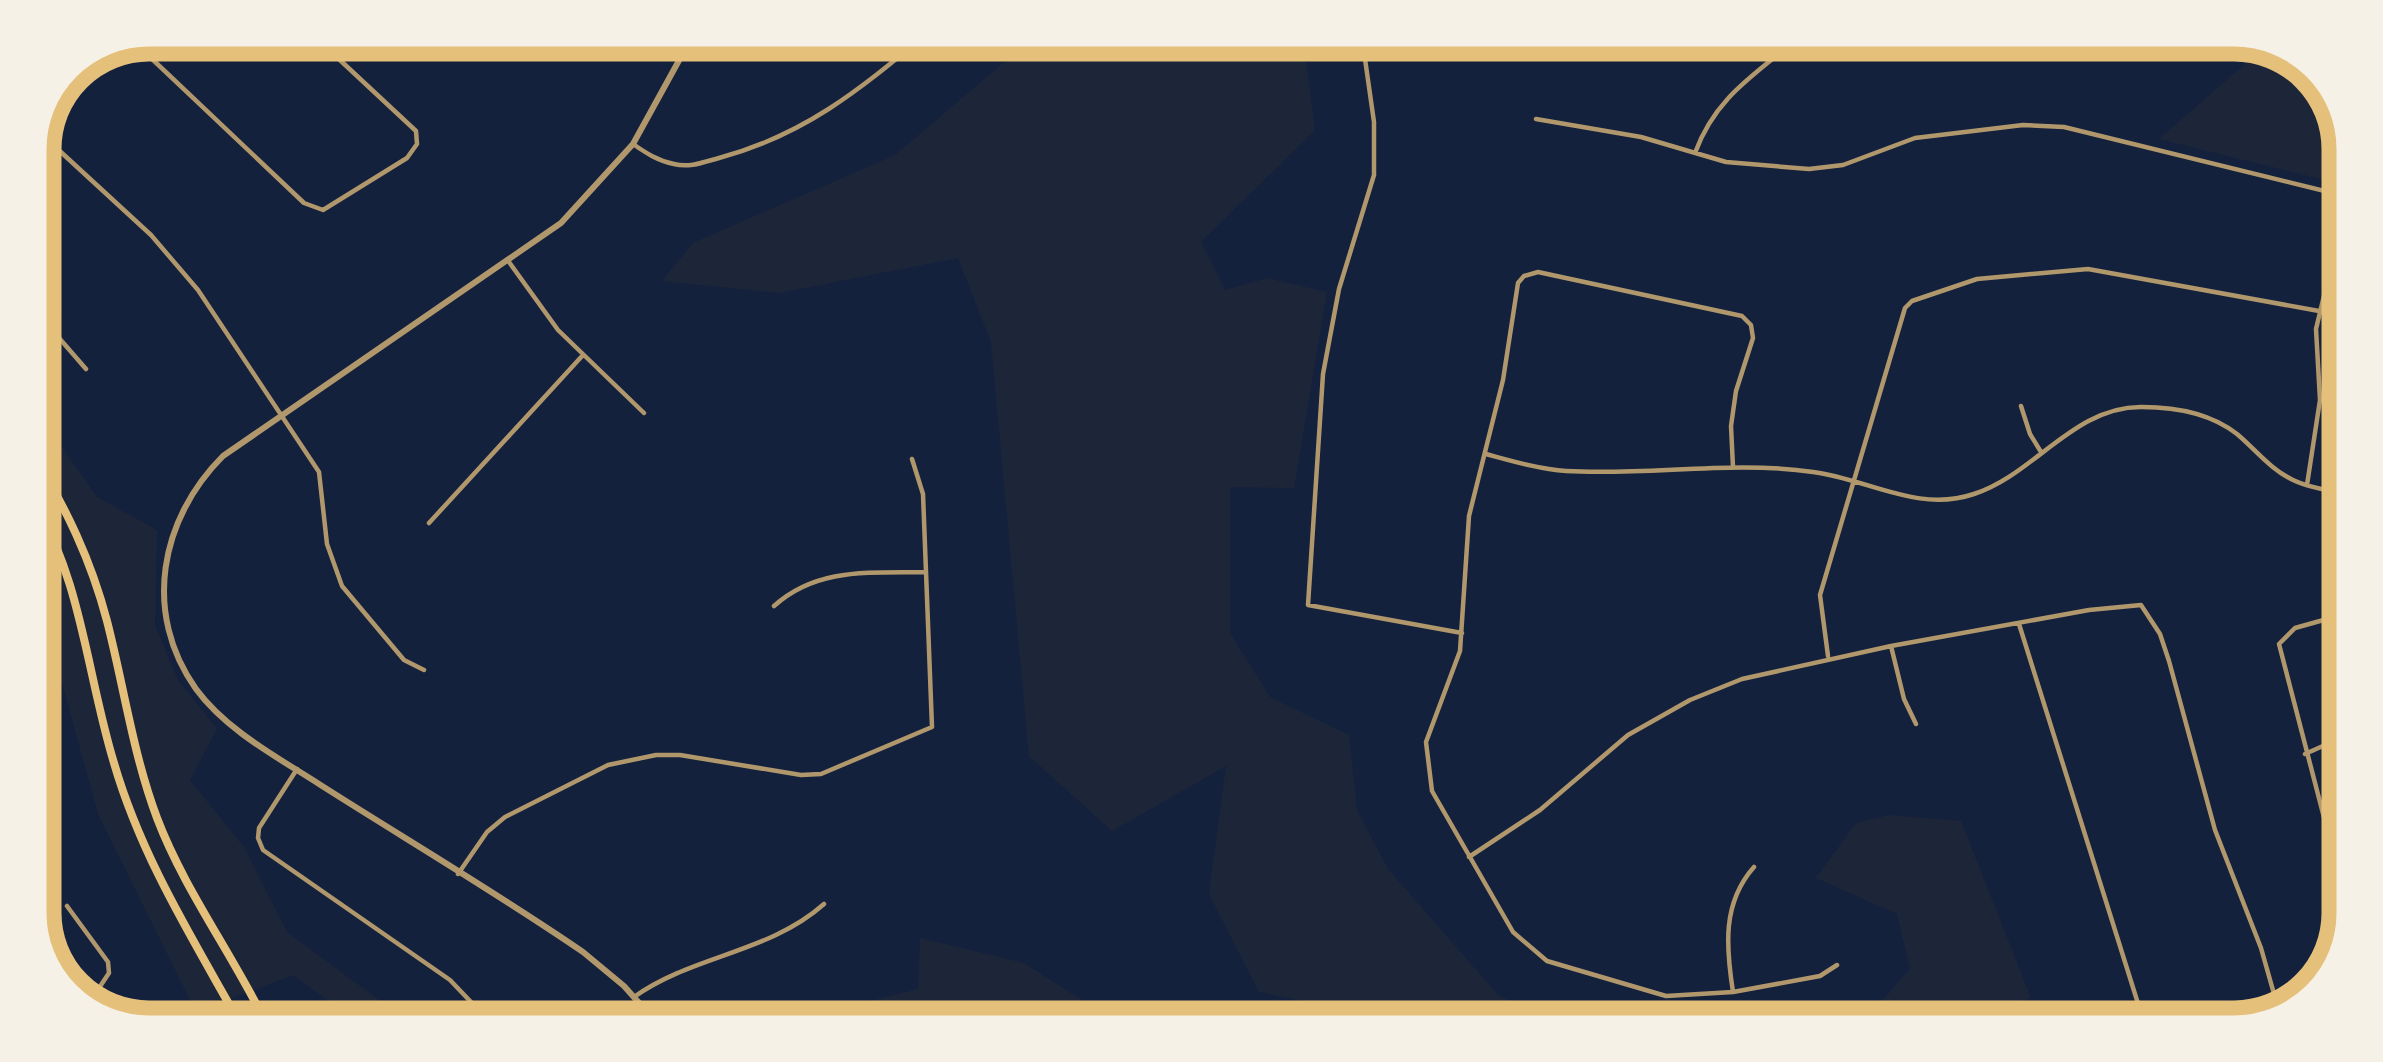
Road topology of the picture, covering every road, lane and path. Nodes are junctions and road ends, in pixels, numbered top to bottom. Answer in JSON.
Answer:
{"nodes":[{"id":1,"x":1365,"y":54,"type":"edge"},
{"id":2,"x":1779,"y":54,"type":"edge"},
{"id":3,"x":148,"y":55,"type":"edge"},
{"id":4,"x":334,"y":55,"type":"edge"},
{"id":5,"x":682,"y":55,"type":"edge"},
{"id":6,"x":901,"y":55,"type":"edge"},
{"id":7,"x":1536,"y":119,"type":"dead end"},
{"id":8,"x":633,"y":144,"type":"junction"},
{"id":9,"x":54,"y":146,"type":"edge"},
{"id":10,"x":1695,"y":152,"type":"junction"},
{"id":11,"x":2329,"y":191,"type":"edge"},
{"id":12,"x":508,"y":262,"type":"junction"},
{"id":13,"x":2329,"y":273,"type":"edge"},
{"id":14,"x":2319,"y":311,"type":"junction"},
{"id":15,"x":54,"y":332,"type":"edge"},
{"id":16,"x":583,"y":355,"type":"junction"},
{"id":17,"x":86,"y":369,"type":"dead end"},
{"id":18,"x":2021,"y":406,"type":"dead end"},
{"id":19,"x":283,"y":413,"type":"junction"},
{"id":20,"x":644,"y":413,"type":"dead end"},
{"id":21,"x":2041,"y":452,"type":"junction"},
{"id":22,"x":1486,"y":454,"type":"junction"},
{"id":23,"x":912,"y":459,"type":"dead end"},
{"id":24,"x":1733,"y":467,"type":"junction"},
{"id":25,"x":1852,"y":482,"type":"junction"},
{"id":26,"x":2307,"y":486,"type":"junction"},
{"id":27,"x":54,"y":488,"type":"edge"},
{"id":28,"x":2329,"y":491,"type":"edge"},
{"id":29,"x":429,"y":523,"type":"dead end"},
{"id":30,"x":54,"y":543,"type":"edge"},
{"id":31,"x":926,"y":572,"type":"junction"},
{"id":32,"x":774,"y":606,"type":"dead end"},
{"id":33,"x":2329,"y":618,"type":"edge"},
{"id":34,"x":2019,"y":625,"type":"junction"},
{"id":35,"x":1462,"y":633,"type":"junction"},
{"id":36,"x":1891,"y":646,"type":"junction"},
{"id":37,"x":1828,"y":658,"type":"junction"},
{"id":38,"x":424,"y":670,"type":"dead end"},
{"id":39,"x":1916,"y":724,"type":"dead end"},
{"id":40,"x":2329,"y":743,"type":"edge"},
{"id":41,"x":2306,"y":754,"type":"junction"},
{"id":42,"x":297,"y":769,"type":"junction"},
{"id":43,"x":2329,"y":835,"type":"edge"},
{"id":44,"x":1469,"y":857,"type":"junction"},
{"id":45,"x":1754,"y":867,"type":"dead end"},
{"id":46,"x":458,"y":874,"type":"junction"},
{"id":47,"x":824,"y":904,"type":"dead end"},
{"id":48,"x":67,"y":906,"type":"dead end"},
{"id":49,"x":1837,"y":965,"type":"dead end"},
{"id":50,"x":97,"y":991,"type":"edge"},
{"id":51,"x":1733,"y":992,"type":"junction"},
{"id":52,"x":634,"y":997,"type":"junction"},
{"id":53,"x":2275,"y":998,"type":"edge"},
{"id":54,"x":231,"y":1008,"type":"edge"},
{"id":55,"x":258,"y":1008,"type":"edge"},
{"id":56,"x":477,"y":1008,"type":"edge"},
{"id":57,"x":644,"y":1008,"type":"edge"},
{"id":58,"x":2139,"y":1008,"type":"edge"}],
"edges":[{"from":1,"to":35,"type":"street"},
{"from":2,"to":10,"type":"street"},
{"from":3,"to":4,"type":"street"},
{"from":5,"to":8,"type":"street"},
{"from":6,"to":8,"type":"street"},
{"from":7,"to":10,"type":"street"},
{"from":8,"to":12,"type":"street"},
{"from":9,"to":19,"type":"street"},
{"from":10,"to":11,"type":"street"},
{"from":12,"to":16,"type":"street"},
{"from":12,"to":19,"type":"street"},
{"from":13,"to":14,"type":"street"},
{"from":14,"to":25,"type":"street"},
{"from":14,"to":26,"type":"street"},
{"from":15,"to":17,"type":"street"},
{"from":16,"to":20,"type":"street"},
{"from":16,"to":29,"type":"street"},
{"from":18,"to":21,"type":"street"},
{"from":19,"to":38,"type":"street"},
{"from":19,"to":42,"type":"street"},
{"from":21,"to":25,"type":"street"},
{"from":21,"to":26,"type":"street"},
{"from":22,"to":24,"type":"street"},
{"from":22,"to":24,"type":"street"},
{"from":22,"to":35,"type":"street"},
{"from":23,"to":31,"type":"street"},
{"from":24,"to":25,"type":"street"},
{"from":25,"to":37,"type":"street"},
{"from":26,"to":28,"type":"street"},
{"from":27,"to":55,"type":"main road"},
{"from":30,"to":54,"type":"main road"},
{"from":31,"to":32,"type":"street"},
{"from":31,"to":46,"type":"street"},
{"from":33,"to":41,"type":"street"},
{"from":34,"to":36,"type":"street"},
{"from":34,"to":53,"type":"street"},
{"from":34,"to":58,"type":"street"},
{"from":35,"to":44,"type":"street"},
{"from":36,"to":37,"type":"street"},
{"from":36,"to":39,"type":"street"},
{"from":37,"to":44,"type":"street"},
{"from":40,"to":41,"type":"street"},
{"from":41,"to":43,"type":"street"},
{"from":42,"to":46,"type":"street"},
{"from":42,"to":56,"type":"street"},
{"from":44,"to":51,"type":"street"},
{"from":45,"to":51,"type":"street"},
{"from":46,"to":52,"type":"street"},
{"from":47,"to":52,"type":"street"},
{"from":48,"to":50,"type":"street"},
{"from":49,"to":51,"type":"street"},
{"from":52,"to":57,"type":"street"}]}
